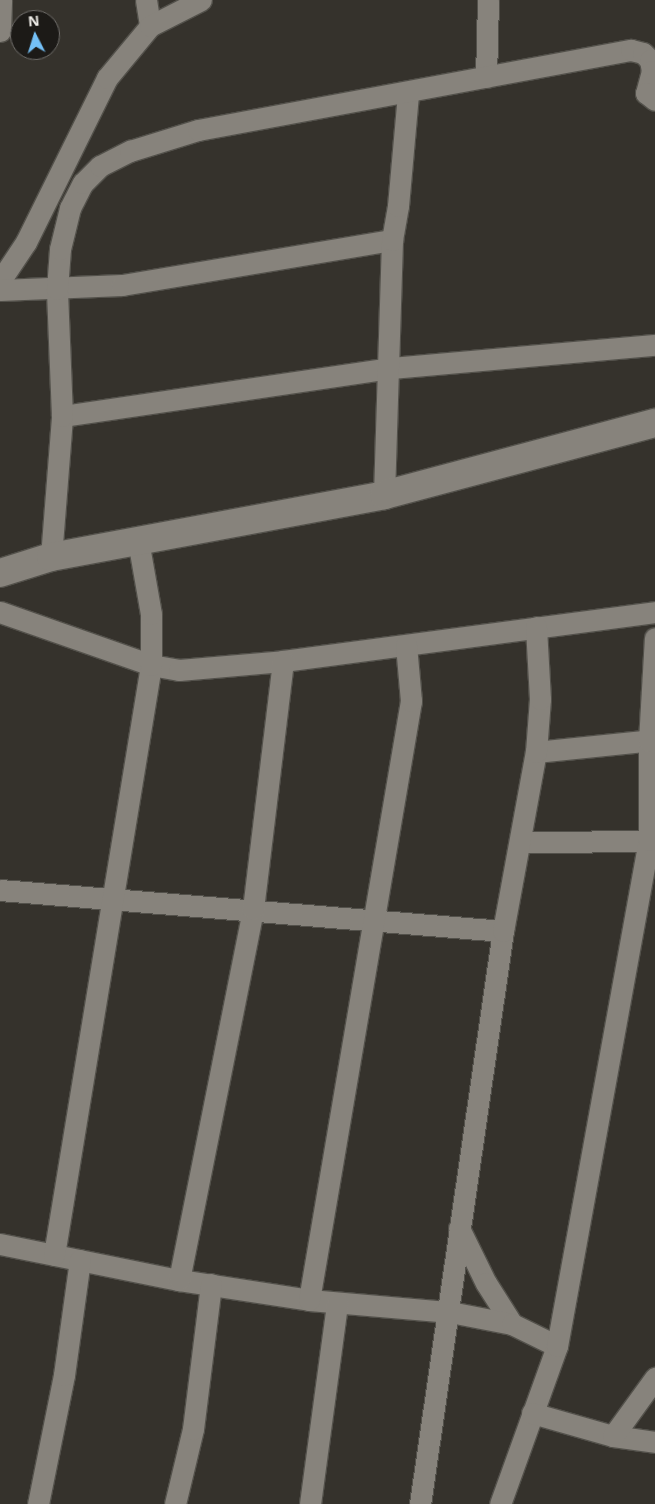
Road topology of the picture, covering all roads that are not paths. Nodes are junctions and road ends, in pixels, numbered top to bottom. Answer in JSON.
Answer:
{"nodes":[{"id":1,"x":1,"y":0,"type":"edge"},
{"id":2,"x":146,"y":0,"type":"edge"},
{"id":3,"x":201,"y":0,"type":"edge"},
{"id":4,"x":488,"y":0,"type":"edge"},
{"id":5,"x":150,"y":26,"type":"junction"},
{"id":6,"x":0,"y":31,"type":"edge"},
{"id":7,"x":486,"y":77,"type":"junction"},
{"id":8,"x":408,"y":92,"type":"junction"},
{"id":9,"x":655,"y":100,"type":"edge"},
{"id":10,"x":392,"y":240,"type":"junction"},
{"id":11,"x":0,"y":281,"type":"edge"},
{"id":12,"x":57,"y":289,"type":"junction"},
{"id":13,"x":0,"y":290,"type":"edge"},
{"id":14,"x":655,"y":345,"type":"edge"},
{"id":15,"x":390,"y":368,"type":"junction"},
{"id":16,"x":62,"y":416,"type":"junction"},
{"id":17,"x":655,"y":423,"type":"edge"},
{"id":18,"x":384,"y":495,"type":"junction"},
{"id":19,"x":138,"y":540,"type":"junction"},
{"id":20,"x":52,"y":557,"type":"junction"},
{"id":21,"x":0,"y":573,"type":"edge"},
{"id":22,"x":0,"y":612,"type":"edge"},
{"id":23,"x":655,"y":612,"type":"edge"},
{"id":24,"x":536,"y":627,"type":"junction"},
{"id":25,"x":655,"y":638,"type":"edge"},
{"id":26,"x":406,"y":644,"type":"junction"},
{"id":27,"x":283,"y":661,"type":"junction"},
{"id":28,"x":151,"y":664,"type":"junction"},
{"id":29,"x":652,"y":740,"type":"edge"},
{"id":30,"x":536,"y":752,"type":"junction"},
{"id":31,"x":652,"y":841,"type":"edge"},
{"id":32,"x":521,"y":842,"type":"junction"},
{"id":33,"x":0,"y":890,"type":"edge"},
{"id":34,"x":111,"y":900,"type":"junction"},
{"id":35,"x":253,"y":909,"type":"junction"},
{"id":36,"x":374,"y":919,"type":"junction"},
{"id":37,"x":503,"y":931,"type":"junction"},
{"id":38,"x":459,"y":1227,"type":"junction"},
{"id":39,"x":0,"y":1244,"type":"edge"},
{"id":40,"x":54,"y":1255,"type":"junction"},
{"id":41,"x":80,"y":1260,"type":"junction"},
{"id":42,"x":179,"y":1280,"type":"junction"},
{"id":43,"x":211,"y":1284,"type":"junction"},
{"id":44,"x":309,"y":1300,"type":"junction"},
{"id":45,"x":337,"y":1304,"type":"junction"},
{"id":46,"x":450,"y":1312,"type":"junction"},
{"id":47,"x":512,"y":1324,"type":"junction"},
{"id":48,"x":557,"y":1346,"type":"junction"},
{"id":49,"x":655,"y":1378,"type":"edge"},
{"id":50,"x":532,"y":1414,"type":"junction"},
{"id":51,"x":612,"y":1436,"type":"junction"},
{"id":52,"x":655,"y":1442,"type":"edge"},
{"id":53,"x":38,"y":1504,"type":"edge"},
{"id":54,"x":175,"y":1504,"type":"edge"},
{"id":55,"x":310,"y":1504,"type":"edge"},
{"id":56,"x":420,"y":1504,"type":"edge"},
{"id":57,"x":500,"y":1504,"type":"edge"}],
"edges":[{"from":1,"to":6,"type":"street"},
{"from":2,"to":5,"type":"street"},
{"from":3,"to":5,"type":"street"},
{"from":4,"to":7,"type":"street"},
{"from":5,"to":11,"type":"street"},
{"from":7,"to":8,"type":"street"},
{"from":7,"to":9,"type":"street"},
{"from":8,"to":10,"type":"street"},
{"from":8,"to":12,"type":"street"},
{"from":10,"to":12,"type":"street"},
{"from":10,"to":15,"type":"street"},
{"from":12,"to":13,"type":"street"},
{"from":12,"to":16,"type":"street"},
{"from":14,"to":15,"type":"street"},
{"from":15,"to":16,"type":"street"},
{"from":15,"to":18,"type":"street"},
{"from":16,"to":20,"type":"street"},
{"from":17,"to":18,"type":"street"},
{"from":18,"to":19,"type":"street"},
{"from":19,"to":20,"type":"street"},
{"from":19,"to":28,"type":"street"},
{"from":20,"to":21,"type":"street"},
{"from":22,"to":28,"type":"street"},
{"from":23,"to":24,"type":"street"},
{"from":24,"to":26,"type":"street"},
{"from":24,"to":30,"type":"street"},
{"from":25,"to":29,"type":"street"},
{"from":26,"to":27,"type":"street"},
{"from":26,"to":36,"type":"street"},
{"from":27,"to":28,"type":"street"},
{"from":27,"to":35,"type":"street"},
{"from":28,"to":34,"type":"street"},
{"from":29,"to":30,"type":"street"},
{"from":29,"to":31,"type":"street"},
{"from":30,"to":32,"type":"street"},
{"from":31,"to":32,"type":"street"},
{"from":31,"to":48,"type":"street"},
{"from":32,"to":37,"type":"street"},
{"from":33,"to":34,"type":"street"},
{"from":34,"to":35,"type":"street"},
{"from":34,"to":40,"type":"street"},
{"from":35,"to":36,"type":"street"},
{"from":35,"to":42,"type":"street"},
{"from":36,"to":37,"type":"street"},
{"from":36,"to":44,"type":"street"},
{"from":37,"to":38,"type":"street"},
{"from":38,"to":46,"type":"street"},
{"from":38,"to":47,"type":"street"},
{"from":39,"to":40,"type":"street"},
{"from":40,"to":41,"type":"street"},
{"from":41,"to":42,"type":"street"},
{"from":41,"to":53,"type":"street"},
{"from":42,"to":43,"type":"street"},
{"from":43,"to":44,"type":"street"},
{"from":43,"to":54,"type":"street"},
{"from":44,"to":45,"type":"street"},
{"from":45,"to":46,"type":"street"},
{"from":45,"to":55,"type":"street"},
{"from":46,"to":47,"type":"street"},
{"from":46,"to":56,"type":"street"},
{"from":47,"to":48,"type":"street"},
{"from":48,"to":50,"type":"street"},
{"from":49,"to":51,"type":"street"},
{"from":50,"to":51,"type":"street"},
{"from":50,"to":57,"type":"street"},
{"from":51,"to":52,"type":"street"}]}
